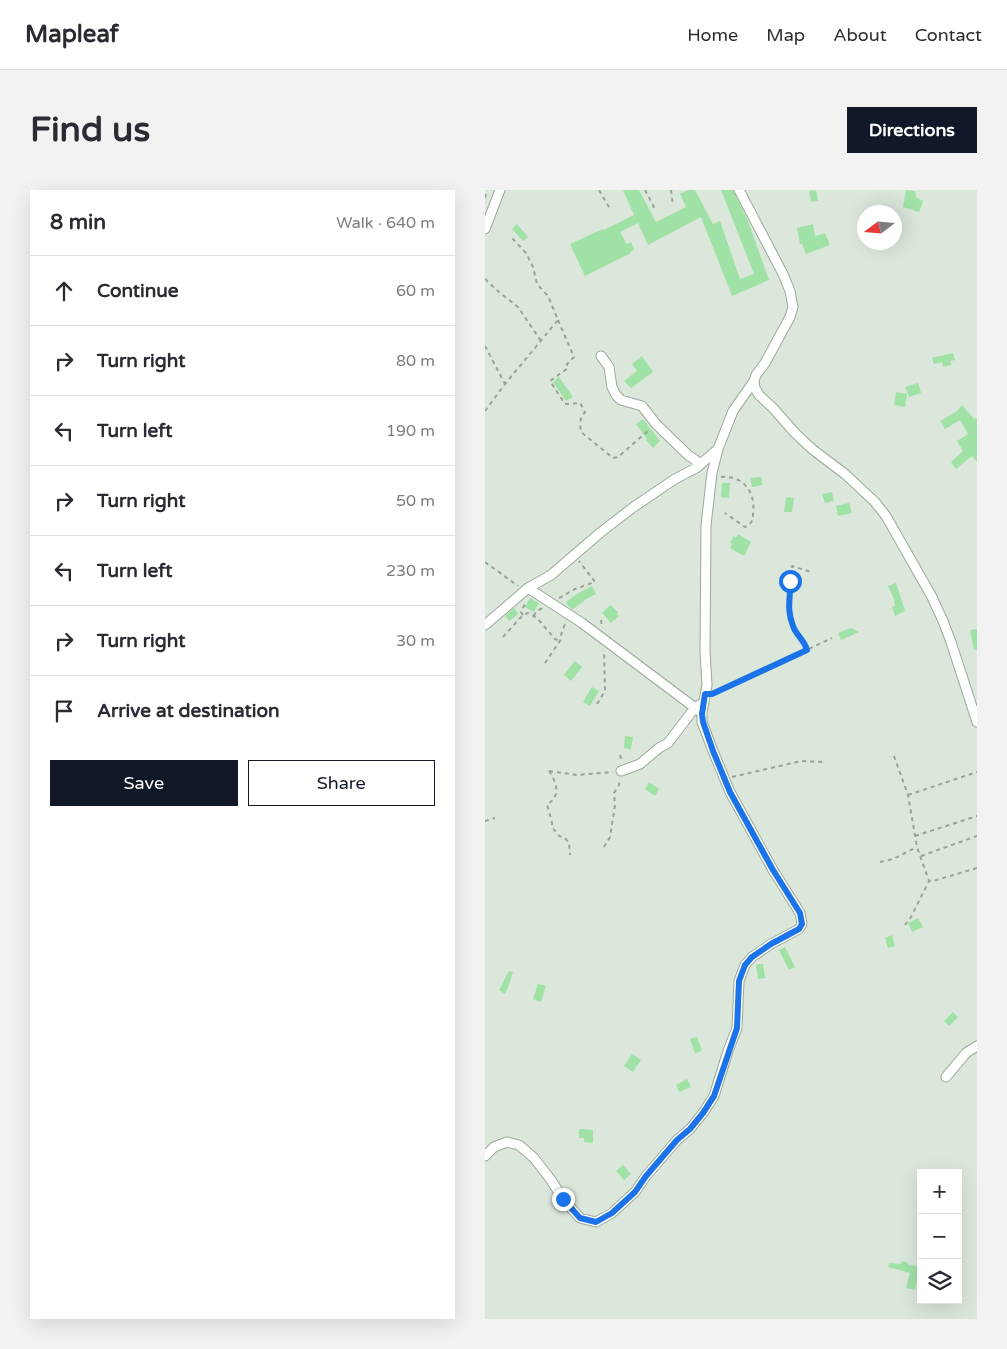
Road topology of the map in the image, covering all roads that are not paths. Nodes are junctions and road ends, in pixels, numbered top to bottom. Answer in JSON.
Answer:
{"nodes":[{"id":1,"x":500,"y":190,"type":"edge"},
{"id":2,"x":739,"y":190,"type":"edge"},
{"id":3,"x":485,"y":229,"type":"edge"},
{"id":4,"x":601,"y":356,"type":"dead end"},
{"id":5,"x":753,"y":381,"type":"junction"},
{"id":6,"x":717,"y":450,"type":"junction"},
{"id":7,"x":701,"y":464,"type":"junction"},
{"id":8,"x":527,"y":589,"type":"junction"},
{"id":9,"x":485,"y":625,"type":"edge"},
{"id":10,"x":698,"y":711,"type":"junction"},
{"id":11,"x":977,"y":722,"type":"edge"},
{"id":12,"x":621,"y":772,"type":"road end"},
{"id":13,"x":977,"y":1046,"type":"edge"},
{"id":14,"x":946,"y":1077,"type":"dead end"},
{"id":15,"x":485,"y":1156,"type":"edge"}],
"edges":[{"from":1,"to":3,"type":"street"},
{"from":2,"to":5,"type":"street"},
{"from":4,"to":7,"type":"street"},
{"from":5,"to":6,"type":"street"},
{"from":5,"to":11,"type":"street"},
{"from":6,"to":7,"type":"street"},
{"from":6,"to":10,"type":"street"},
{"from":7,"to":8,"type":"street"},
{"from":8,"to":9,"type":"street"},
{"from":8,"to":10,"type":"street"},
{"from":10,"to":12,"type":"street"},
{"from":10,"to":15,"type":"street"},
{"from":13,"to":14,"type":"street"}]}
